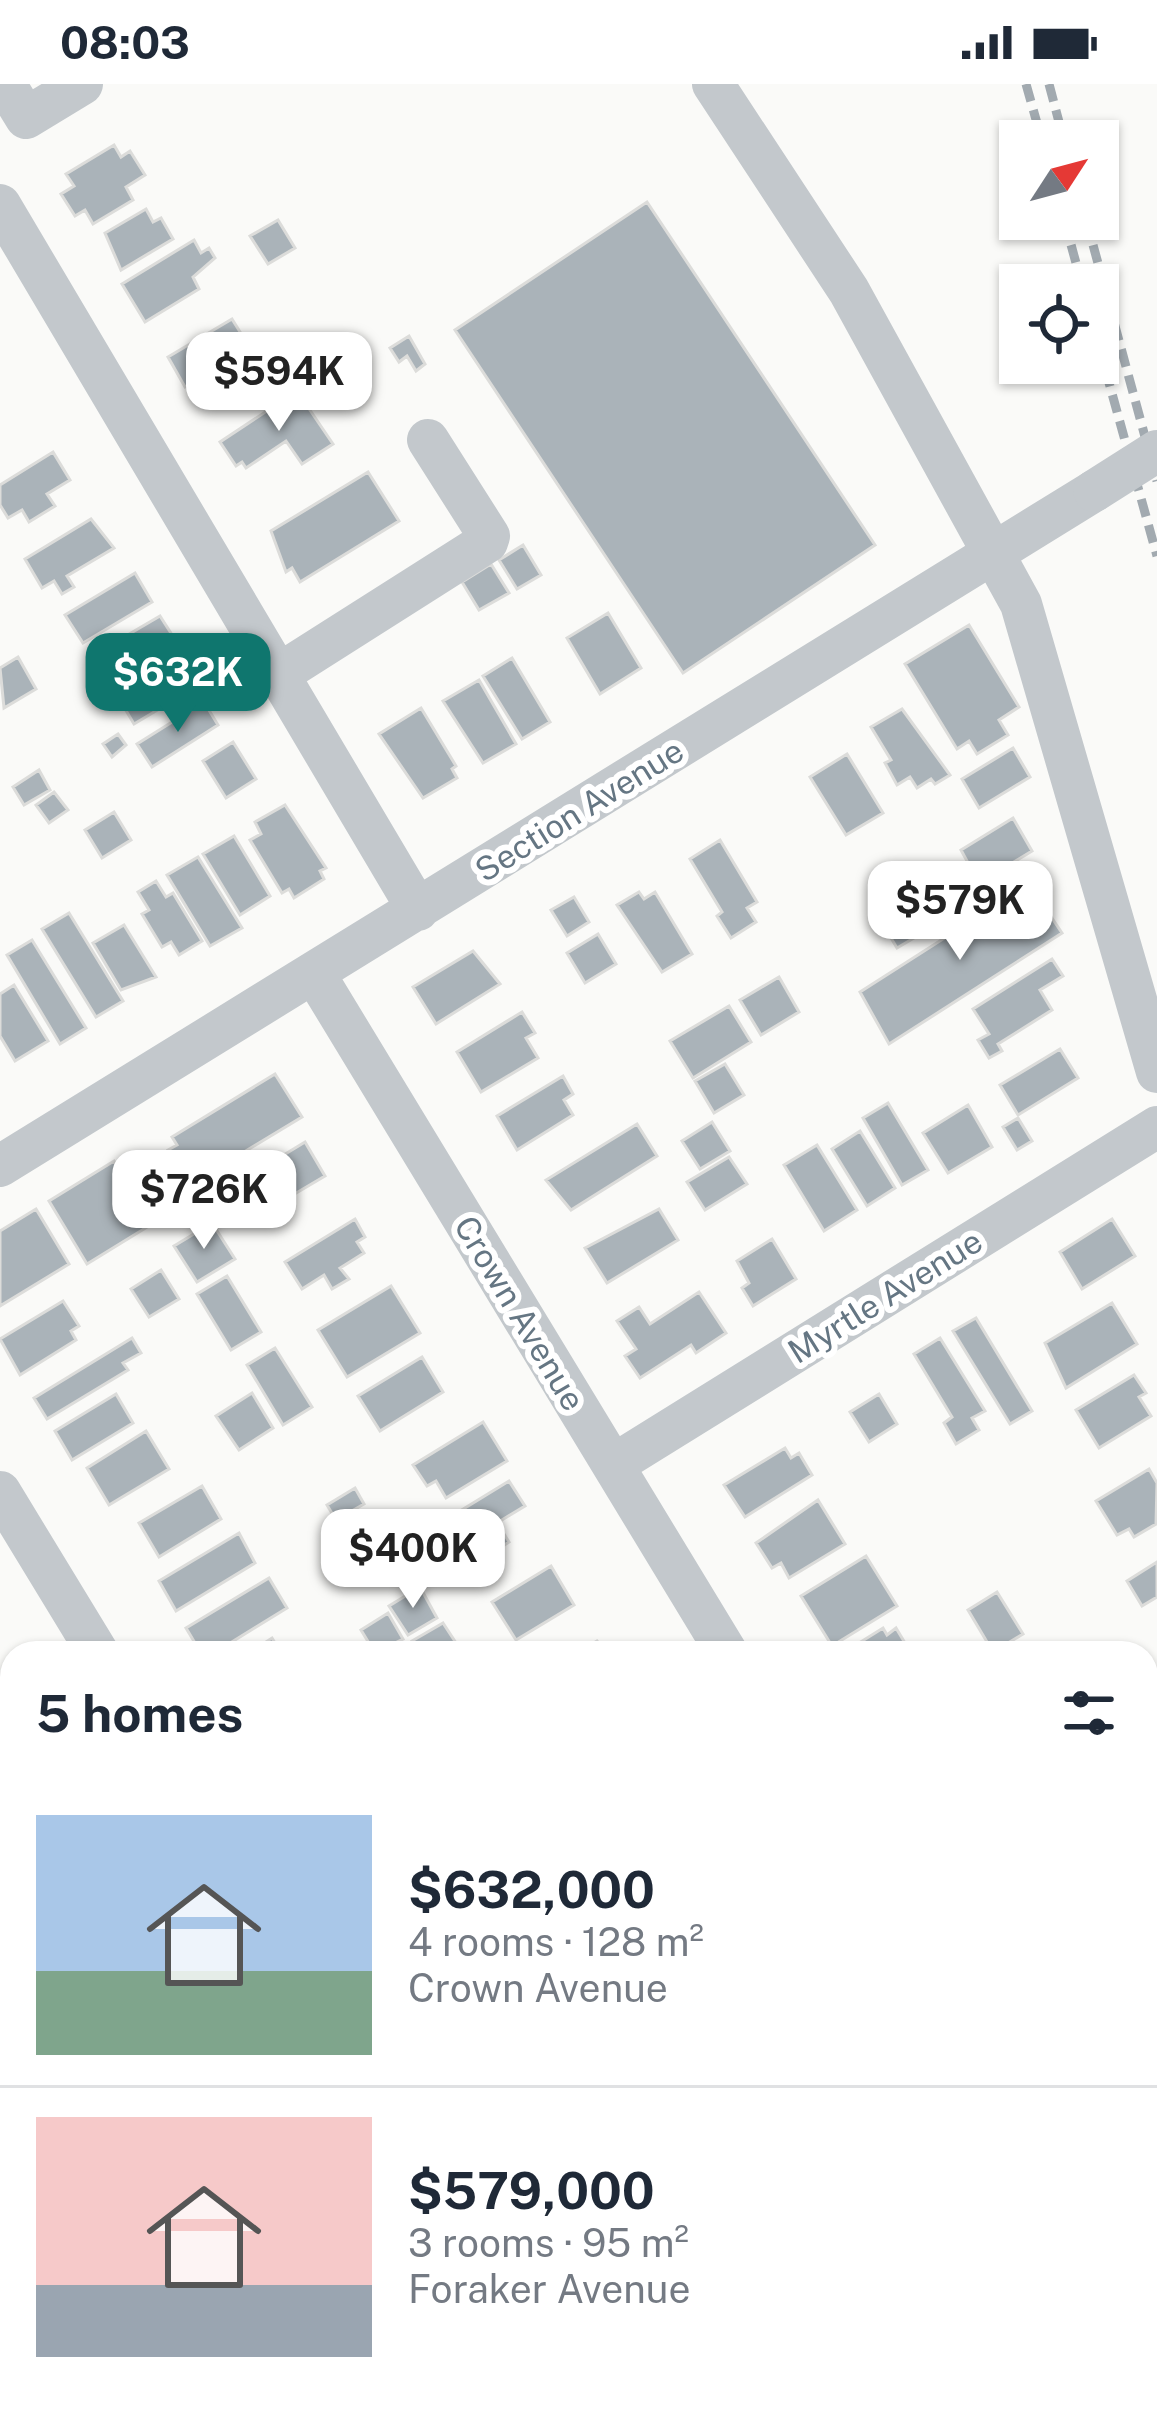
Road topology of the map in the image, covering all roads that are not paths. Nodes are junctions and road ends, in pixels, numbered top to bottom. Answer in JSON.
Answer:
{"nodes":[{"id":1,"x":5,"y":84,"type":"edge"},
{"id":2,"x":82,"y":84,"type":"edge"},
{"id":3,"x":713,"y":84,"type":"edge"},
{"id":4,"x":0,"y":205,"type":"edge"},
{"id":5,"x":428,"y":440,"type":"dead end"},
{"id":6,"x":1157,"y":451,"type":"edge"},
{"id":7,"x":994,"y":553,"type":"junction"},
{"id":8,"x":276,"y":676,"type":"junction"},
{"id":9,"x":418,"y":910,"type":"junction"},
{"id":10,"x":314,"y":973,"type":"junction"},
{"id":11,"x":1157,"y":1072,"type":"edge"},
{"id":12,"x":1157,"y":1127,"type":"edge"},
{"id":13,"x":0,"y":1166,"type":"edge"},
{"id":14,"x":613,"y":1465,"type":"junction"},
{"id":15,"x":0,"y":1492,"type":"edge"},
{"id":16,"x":91,"y":1641,"type":"edge"},
{"id":17,"x":721,"y":1641,"type":"edge"}],
"edges":[{"from":1,"to":2,"type":"street"},
{"from":3,"to":7,"type":"street"},
{"from":4,"to":8,"type":"street"},
{"from":5,"to":8,"type":"street"},
{"from":6,"to":7,"type":"street","name":"Section Avenue","bridge":true},
{"from":7,"to":9,"type":"street","name":"Section Avenue"},
{"from":7,"to":11,"type":"street"},
{"from":8,"to":9,"type":"street"},
{"from":9,"to":10,"type":"street","name":"Section Avenue"},
{"from":10,"to":13,"type":"street","name":"Section Avenue"},
{"from":10,"to":14,"type":"street","name":"Crown Avenue"},
{"from":12,"to":14,"type":"street","name":"Myrtle Avenue"},
{"from":14,"to":17,"type":"street","name":"Crown Avenue"},
{"from":15,"to":16,"type":"street"}]}
